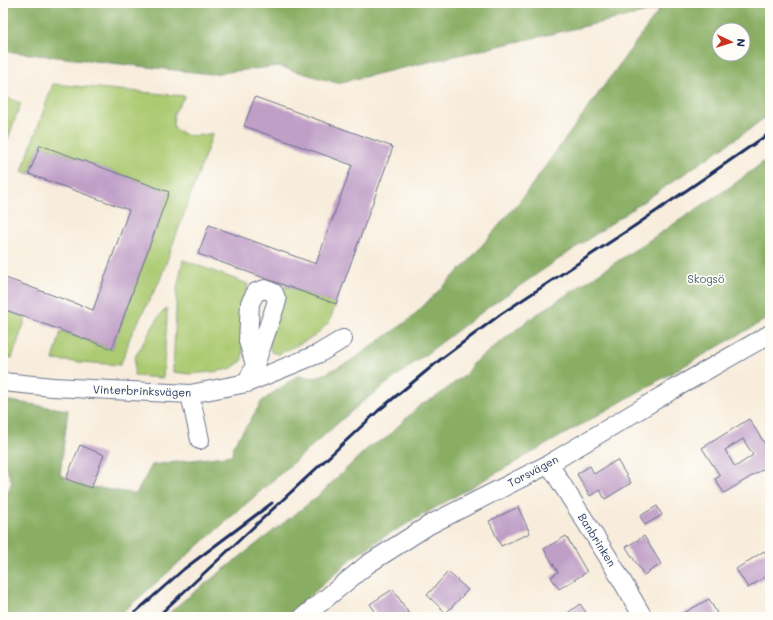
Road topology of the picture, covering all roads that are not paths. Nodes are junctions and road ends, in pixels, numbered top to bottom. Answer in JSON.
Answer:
{"nodes":[{"id":1,"x":770,"y":334,"type":"edge"},
{"id":2,"x":343,"y":339,"type":"dead end"},
{"id":3,"x":256,"y":365,"type":"dead end"},
{"id":4,"x":3,"y":382,"type":"edge"},
{"id":5,"x":246,"y":383,"type":"junction"},
{"id":6,"x":190,"y":394,"type":"junction"},
{"id":7,"x":200,"y":440,"type":"dead end"},
{"id":8,"x":549,"y":464,"type":"junction"},
{"id":9,"x":303,"y":617,"type":"edge"},
{"id":10,"x":643,"y":617,"type":"edge"}],
"edges":[{"from":1,"to":8,"type":"street","name":"Torsvägen"},
{"from":2,"to":5,"type":"street","name":"Vinterbrinksvägen"},
{"from":3,"to":5,"type":"street"},
{"from":4,"to":6,"type":"street","name":"Vinterbrinksvägen"},
{"from":5,"to":6,"type":"street","name":"Vinterbrinksvägen"},
{"from":6,"to":7,"type":"street"},
{"from":8,"to":9,"type":"street","name":"Torsvägen"},
{"from":8,"to":10,"type":"street","name":"Banbrinken"}]}
